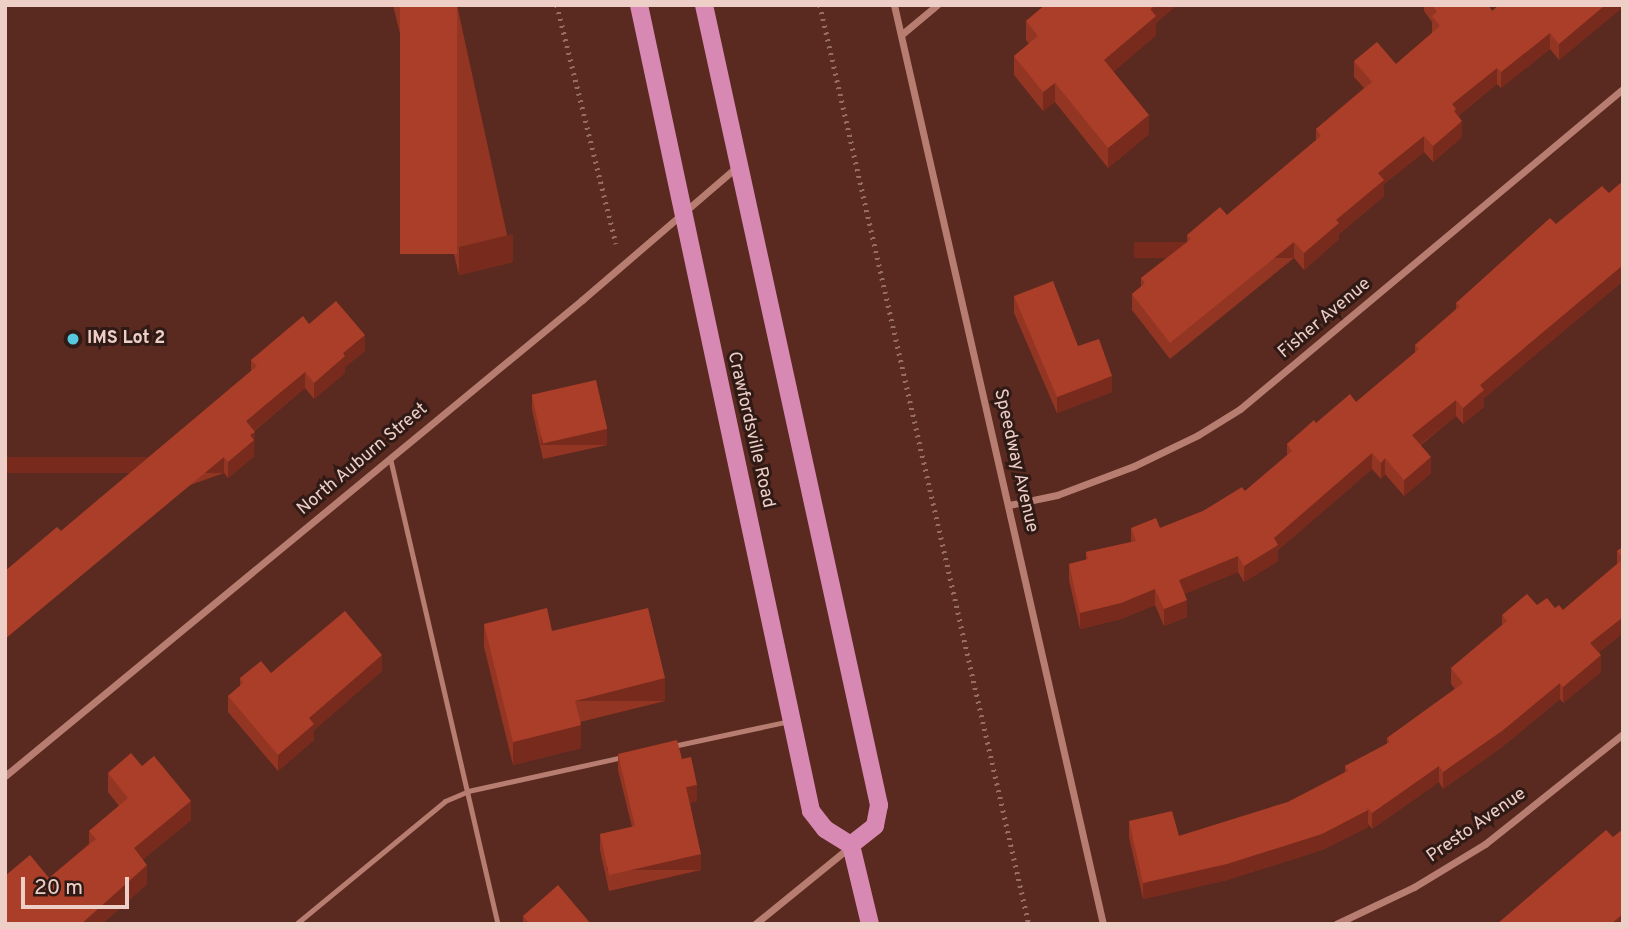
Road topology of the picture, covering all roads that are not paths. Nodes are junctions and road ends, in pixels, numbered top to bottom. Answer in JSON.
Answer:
{"nodes":[{"id":1,"x":639,"y":5,"type":"edge"},
{"id":2,"x":704,"y":5,"type":"edge"},
{"id":3,"x":894,"y":5,"type":"edge"},
{"id":4,"x":937,"y":5,"type":"edge"},
{"id":5,"x":901,"y":35,"type":"junction"},
{"id":6,"x":1623,"y":89,"type":"edge"},
{"id":7,"x":738,"y":166,"type":"junction"},
{"id":8,"x":682,"y":216,"type":"junction"},
{"id":9,"x":390,"y":458,"type":"junction"},
{"id":10,"x":1009,"y":505,"type":"junction"},
{"id":11,"x":793,"y":721,"type":"junction"},
{"id":12,"x":1623,"y":734,"type":"edge"},
{"id":13,"x":671,"y":747,"type":"edge"},
{"id":14,"x":631,"y":756,"type":"edge"},
{"id":15,"x":5,"y":776,"type":"edge"},
{"id":16,"x":468,"y":791,"type":"junction"},
{"id":17,"x":851,"y":845,"type":"junction"},
{"id":18,"x":296,"y":924,"type":"edge"},
{"id":19,"x":498,"y":924,"type":"edge"},
{"id":20,"x":755,"y":924,"type":"edge"},
{"id":21,"x":870,"y":924,"type":"edge"},
{"id":22,"x":1102,"y":924,"type":"edge"},
{"id":23,"x":1336,"y":924,"type":"edge"}],
"edges":[{"from":1,"to":8,"type":"main road","name":"Crawfordsville Road"},
{"from":2,"to":7,"type":"main road"},
{"from":3,"to":5,"type":"street","name":"Speedway Avenue"},
{"from":4,"to":5,"type":"street"},
{"from":5,"to":10,"type":"street","name":"Speedway Avenue"},
{"from":6,"to":10,"type":"street","name":"Fisher Avenue"},
{"from":7,"to":8,"type":"street","name":"North Auburn Street"},
{"from":7,"to":17,"type":"main road"},
{"from":8,"to":9,"type":"street","name":"North Auburn Street"},
{"from":8,"to":11,"type":"main road","name":"Crawfordsville Road"},
{"from":9,"to":15,"type":"street","name":"North Auburn Street"},
{"from":9,"to":16,"type":"lane"},
{"from":10,"to":22,"type":"street","name":"Speedway Avenue"},
{"from":11,"to":13,"type":"lane"},
{"from":11,"to":17,"type":"main road","name":"Crawfordsville Road"},
{"from":12,"to":23,"type":"street","name":"Presto Avenue"},
{"from":14,"to":16,"type":"lane"},
{"from":16,"to":18,"type":"lane"},
{"from":16,"to":19,"type":"lane"},
{"from":17,"to":20,"type":"street"},
{"from":17,"to":21,"type":"main road"}]}
